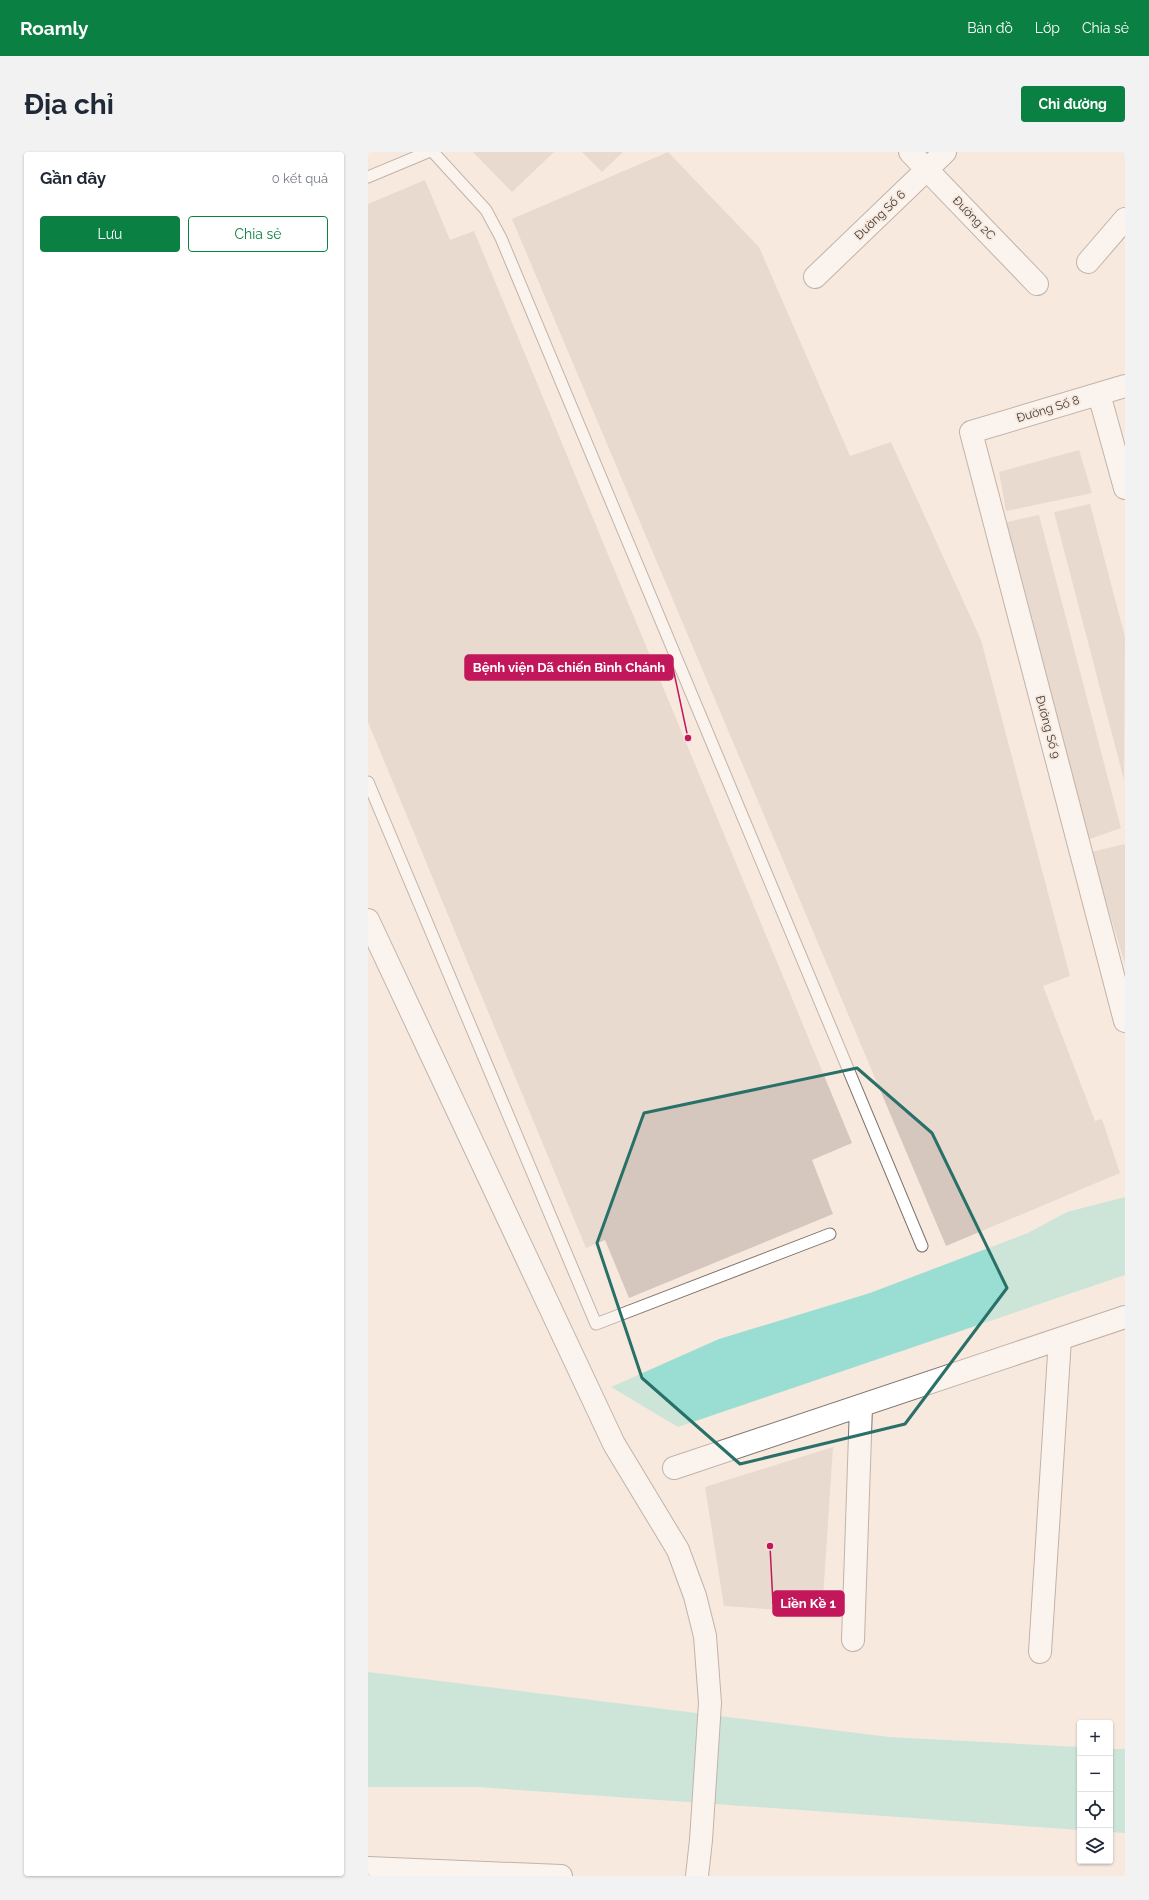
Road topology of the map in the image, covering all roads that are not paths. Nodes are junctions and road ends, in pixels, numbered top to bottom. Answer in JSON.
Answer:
{"nodes":[{"id":1,"x":428,"y":152,"type":"edge"},
{"id":2,"x":433,"y":152,"type":"edge"},
{"id":3,"x":910,"y":152,"type":"edge"},
{"id":4,"x":945,"y":152,"type":"edge"},
{"id":5,"x":927,"y":169,"type":"junction"},
{"id":6,"x":368,"y":177,"type":"edge"},
{"id":7,"x":1125,"y":219,"type":"edge"},
{"id":8,"x":1088,"y":262,"type":"dead end"},
{"id":9,"x":815,"y":277,"type":"dead end"},
{"id":10,"x":1037,"y":284,"type":"dead end"},
{"id":11,"x":1125,"y":386,"type":"edge"},
{"id":12,"x":1099,"y":394,"type":"junction"},
{"id":13,"x":971,"y":432,"type":"joint"},
{"id":14,"x":1125,"y":488,"type":"edge"},
{"id":15,"x":368,"y":782,"type":"edge"},
{"id":16,"x":368,"y":920,"type":"edge"},
{"id":17,"x":1125,"y":1021,"type":"edge"},
{"id":18,"x":830,"y":1234,"type":"dead end"},
{"id":19,"x":922,"y":1246,"type":"dead end"},
{"id":20,"x":1125,"y":1317,"type":"edge"},
{"id":21,"x":1060,"y":1339,"type":"junction"},
{"id":22,"x":861,"y":1406,"type":"junction"},
{"id":23,"x":674,"y":1468,"type":"dead end"},
{"id":24,"x":853,"y":1640,"type":"dead end"},
{"id":25,"x":1040,"y":1652,"type":"dead end"},
{"id":26,"x":368,"y":1868,"type":"edge"},
{"id":27,"x":561,"y":1876,"type":"edge"},
{"id":28,"x":696,"y":1876,"type":"edge"}],
"edges":[{"from":1,"to":6,"type":"lane"},
{"from":2,"to":19,"type":"lane"},
{"from":3,"to":5,"type":"street","name":"Đường 2C"},
{"from":4,"to":5,"type":"street","name":"Đường Số 6"},
{"from":5,"to":9,"type":"street","name":"Đường Số 6"},
{"from":5,"to":10,"type":"street","name":"Đường 2C"},
{"from":7,"to":8,"type":"street"},
{"from":11,"to":12,"type":"street","name":"Đường Số 8"},
{"from":12,"to":13,"type":"street","name":"Đường Số 8"},
{"from":12,"to":14,"type":"street"},
{"from":13,"to":17,"type":"street","name":"Đường Số 9"},
{"from":15,"to":18,"type":"lane"},
{"from":16,"to":28,"type":"street"},
{"from":20,"to":21,"type":"street"},
{"from":21,"to":22,"type":"street"},
{"from":21,"to":25,"type":"street"},
{"from":22,"to":23,"type":"street"},
{"from":22,"to":24,"type":"street"},
{"from":26,"to":27,"type":"street"}]}
